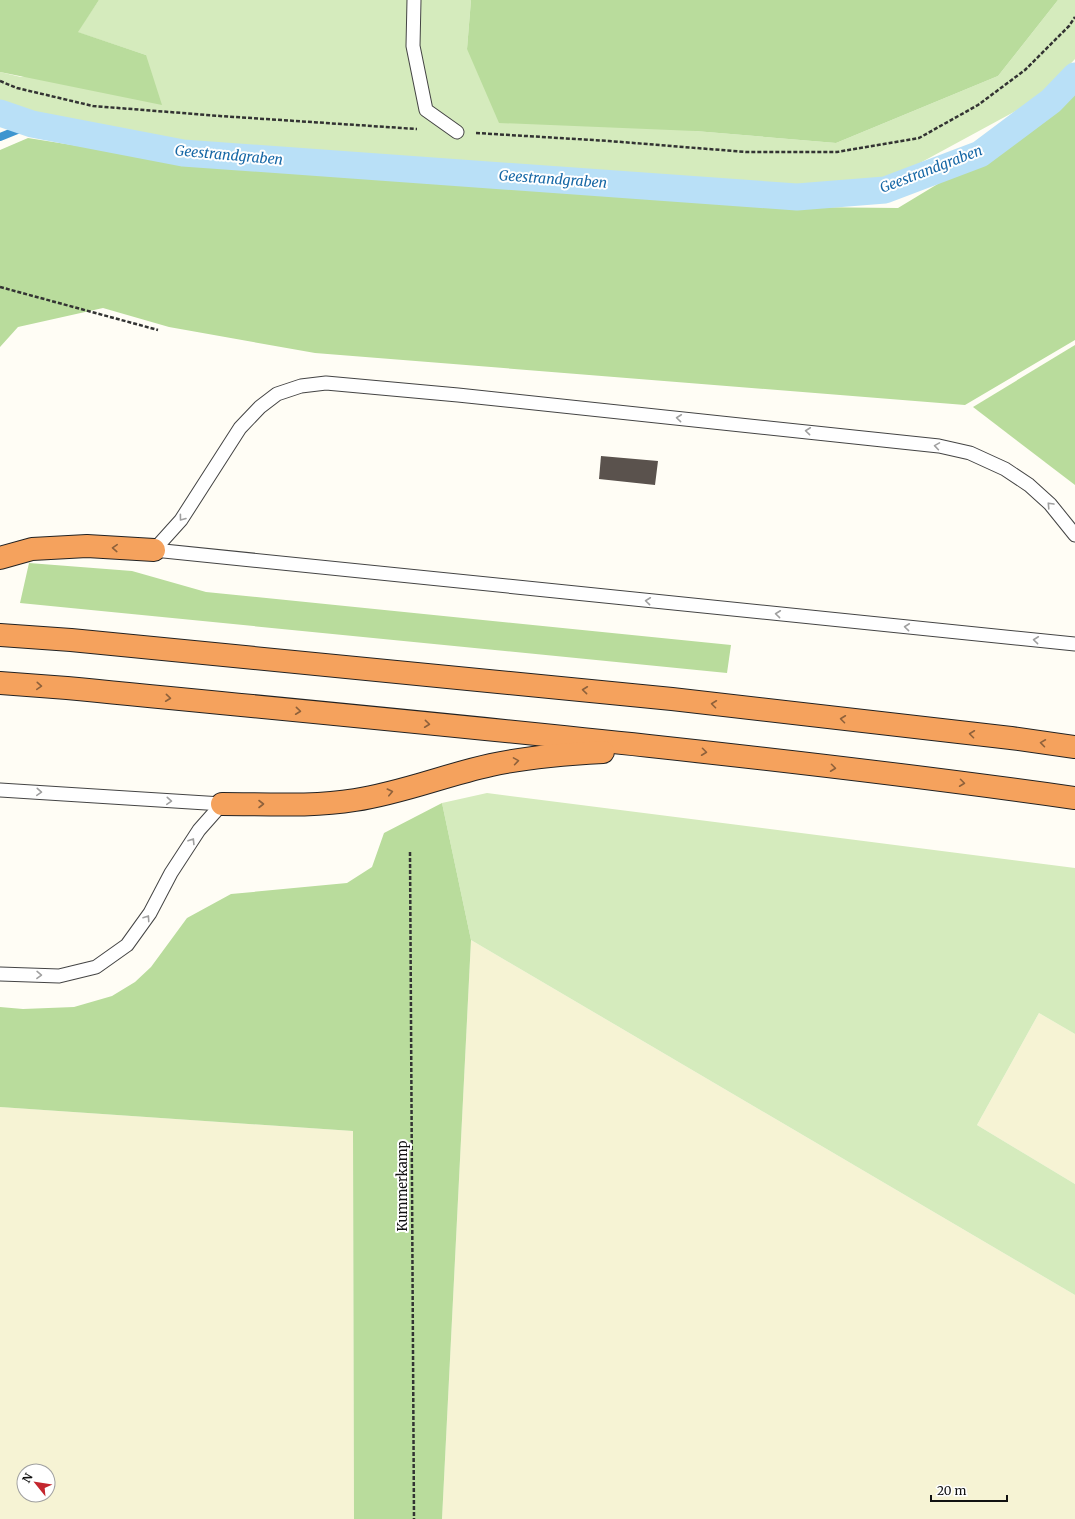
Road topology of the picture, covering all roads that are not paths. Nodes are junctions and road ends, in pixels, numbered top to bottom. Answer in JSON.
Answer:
{"nodes":[{"id":1,"x":414,"y":0,"type":"edge"},
{"id":2,"x":457,"y":132,"type":"road end"},
{"id":3,"x":1075,"y":535,"type":"edge"},
{"id":4,"x":154,"y":550,"type":"junction"},
{"id":5,"x":0,"y":558,"type":"edge"},
{"id":6,"x":0,"y":634,"type":"edge"},
{"id":7,"x":1075,"y":644,"type":"edge"},
{"id":8,"x":0,"y":683,"type":"edge"},
{"id":9,"x":666,"y":748,"type":"junction"},
{"id":10,"x":1075,"y":748,"type":"edge"},
{"id":11,"x":0,"y":790,"type":"edge"},
{"id":12,"x":1075,"y":798,"type":"edge"},
{"id":13,"x":222,"y":804,"type":"junction"},
{"id":14,"x":0,"y":974,"type":"edge"}],
"edges":[{"from":1,"to":2,"type":"lane"},
{"from":3,"to":4,"type":"lane","one_way":true},
{"from":4,"to":5,"type":"highway","one_way":true},
{"from":7,"to":4,"type":"lane","one_way":true},
{"from":10,"to":6,"type":"highway","one_way":true},
{"from":8,"to":9,"type":"highway","one_way":true},
{"from":9,"to":12,"type":"highway","one_way":true},
{"from":13,"to":9,"type":"highway","one_way":true},
{"from":11,"to":13,"type":"lane","one_way":true},
{"from":14,"to":13,"type":"lane","one_way":true}]}
